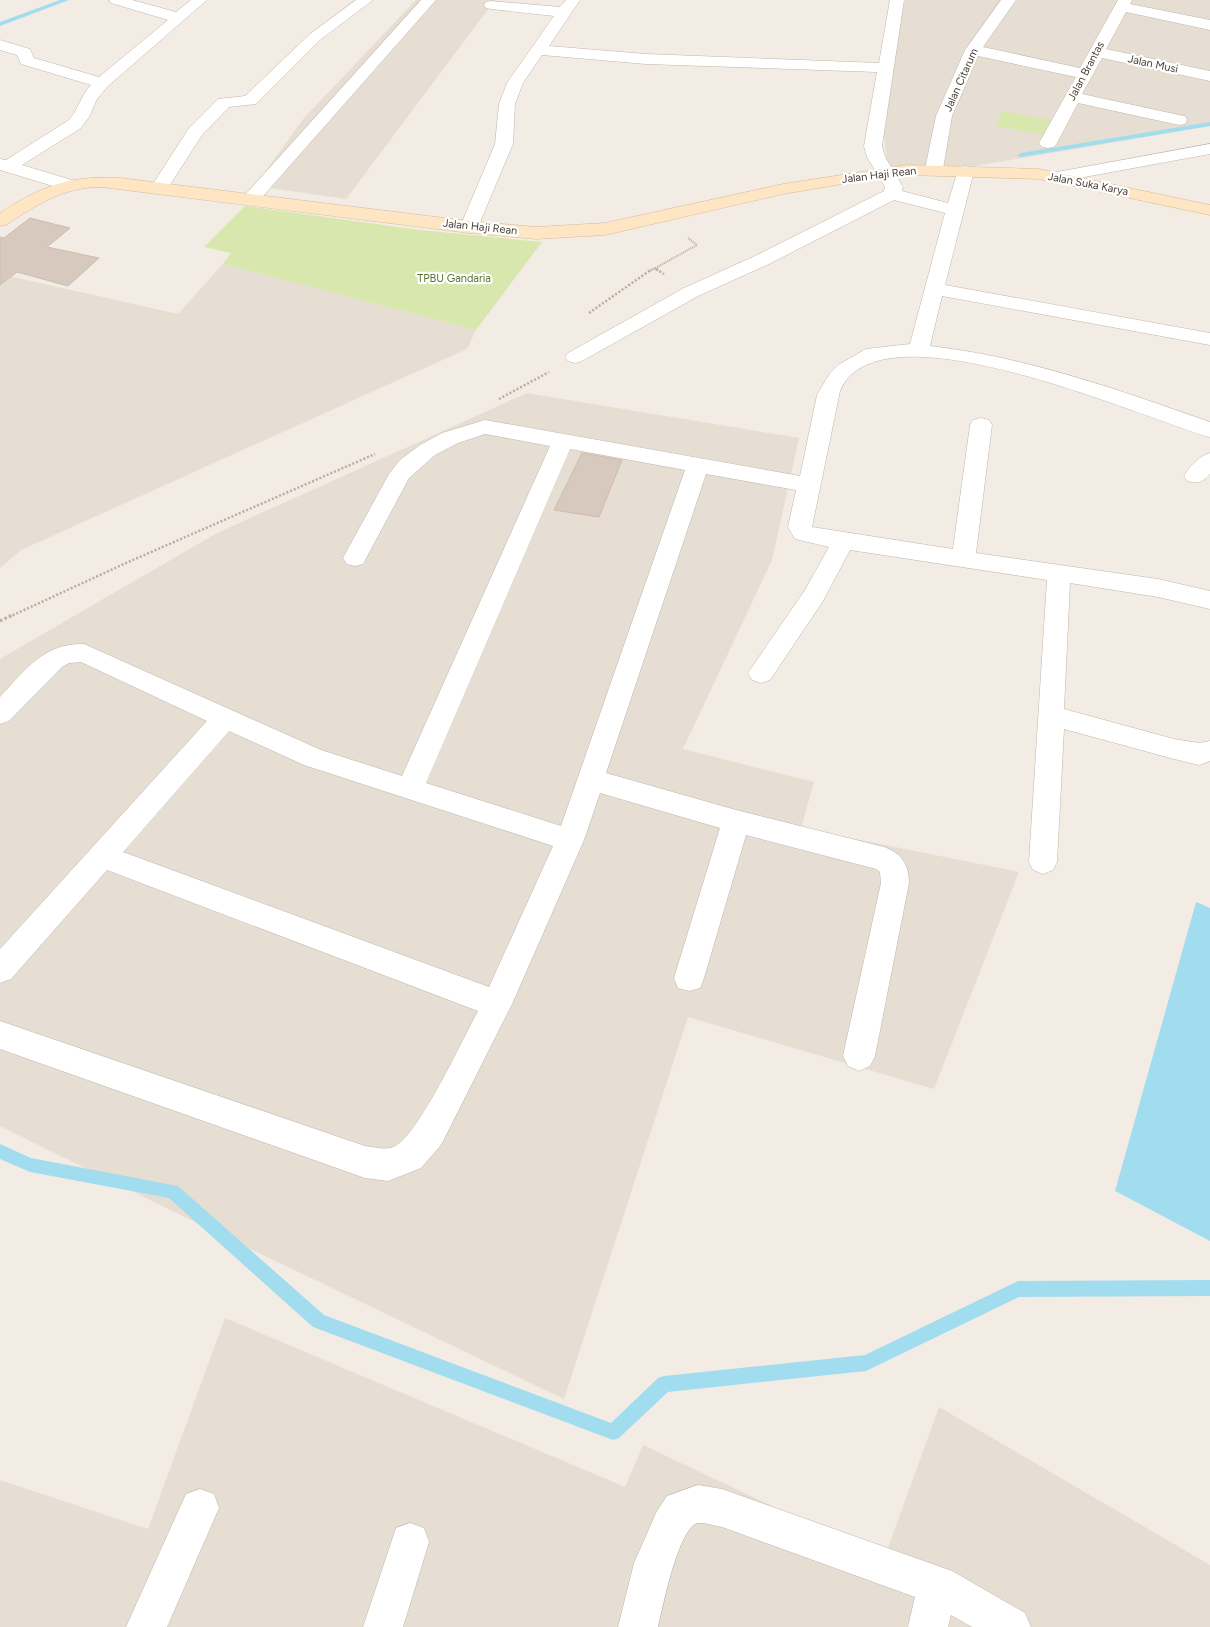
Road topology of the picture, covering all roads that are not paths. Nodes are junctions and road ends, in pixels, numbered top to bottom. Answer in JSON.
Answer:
{"nodes":[{"id":1,"x":116,"y":0,"type":"edge"},
{"id":2,"x":200,"y":0,"type":"edge"},
{"id":3,"x":429,"y":0,"type":"edge"},
{"id":4,"x":897,"y":0,"type":"edge"},
{"id":5,"x":1009,"y":0,"type":"edge"},
{"id":6,"x":361,"y":1,"type":"edge"},
{"id":7,"x":1123,"y":3,"type":"edge"},
{"id":8,"x":491,"y":5,"type":"dead end"},
{"id":9,"x":569,"y":6,"type":"edge"},
{"id":10,"x":179,"y":18,"type":"junction"},
{"id":11,"x":1210,"y":25,"type":"edge"},
{"id":12,"x":0,"y":45,"type":"edge"},
{"id":13,"x":538,"y":50,"type":"junction"},
{"id":14,"x":973,"y":50,"type":"junction"},
{"id":15,"x":1096,"y":52,"type":"junction"},
{"id":16,"x":887,"y":68,"type":"junction"},
{"id":17,"x":1084,"y":74,"type":"junction"},
{"id":18,"x":1210,"y":76,"type":"edge"},
{"id":19,"x":102,"y":83,"type":"junction"},
{"id":20,"x":1072,"y":97,"type":"junction"},
{"id":21,"x":1178,"y":120,"type":"dead end"},
{"id":22,"x":1048,"y":143,"type":"dead end"},
{"id":23,"x":1210,"y":149,"type":"edge"},
{"id":24,"x":4,"y":165,"type":"edge"},
{"id":25,"x":934,"y":169,"type":"junction"},
{"id":26,"x":965,"y":171,"type":"junction"},
{"id":27,"x":884,"y":172,"type":"junction"},
{"id":28,"x":1057,"y":177,"type":"junction"},
{"id":29,"x":165,"y":181,"type":"junction"},
{"id":30,"x":69,"y":185,"type":"junction"},
{"id":31,"x":892,"y":194,"type":"junction"},
{"id":32,"x":250,"y":200,"type":"junction"},
{"id":33,"x":956,"y":210,"type":"junction"},
{"id":34,"x":1210,"y":210,"type":"edge"},
{"id":35,"x":0,"y":221,"type":"edge"},
{"id":36,"x":469,"y":227,"type":"junction"},
{"id":37,"x":934,"y":289,"type":"junction"},
{"id":38,"x":1210,"y":339,"type":"edge"},
{"id":39,"x":919,"y":350,"type":"junction"},
{"id":40,"x":575,"y":357,"type":"road end"},
{"id":41,"x":981,"y":425,"type":"dead end"},
{"id":42,"x":1210,"y":430,"type":"edge"},
{"id":43,"x":563,"y":441,"type":"junction"},
{"id":44,"x":1210,"y":460,"type":"edge"},
{"id":45,"x":698,"y":466,"type":"junction"},
{"id":46,"x":1196,"y":476,"type":"dead end"},
{"id":47,"x":808,"y":485,"type":"junction"},
{"id":48,"x":843,"y":542,"type":"junction"},
{"id":49,"x":355,"y":558,"type":"dead end"},
{"id":50,"x":963,"y":559,"type":"junction"},
{"id":51,"x":1059,"y":575,"type":"junction"},
{"id":52,"x":1210,"y":600,"type":"edge"},
{"id":53,"x":761,"y":672,"type":"dead end"},
{"id":54,"x":0,"y":714,"type":"edge"},
{"id":55,"x":1051,"y":716,"type":"junction"},
{"id":56,"x":225,"y":718,"type":"junction"},
{"id":57,"x":1210,"y":751,"type":"edge"},
{"id":58,"x":590,"y":779,"type":"junction"},
{"id":59,"x":410,"y":789,"type":"junction"},
{"id":60,"x":736,"y":821,"type":"junction"},
{"id":61,"x":570,"y":840,"type":"junction"},
{"id":62,"x":101,"y":856,"type":"junction"},
{"id":63,"x":1044,"y":862,"type":"dead end"},
{"id":64,"x":0,"y":970,"type":"edge"},
{"id":65,"x":689,"y":978,"type":"dead end"},
{"id":66,"x":497,"y":1004,"type":"junction"},
{"id":67,"x":0,"y":1035,"type":"edge"},
{"id":68,"x":859,"y":1056,"type":"dead end"},
{"id":69,"x":200,"y":1508,"type":"dead end"},
{"id":70,"x":410,"y":1542,"type":"dead end"},
{"id":71,"x":938,"y":1585,"type":"junction"},
{"id":72,"x":146,"y":1627,"type":"edge"},
{"id":73,"x":383,"y":1627,"type":"edge"},
{"id":74,"x":638,"y":1627,"type":"edge"},
{"id":75,"x":928,"y":1627,"type":"edge"},
{"id":76,"x":1011,"y":1627,"type":"edge"}],
"edges":[{"from":1,"to":10,"type":"street"},
{"from":2,"to":10,"type":"street"},
{"from":3,"to":32,"type":"street"},
{"from":4,"to":16,"type":"street"},
{"from":5,"to":14,"type":"street","name":"Jalan Citarum"},
{"from":6,"to":29,"type":"street"},
{"from":7,"to":11,"type":"street"},
{"from":7,"to":15,"type":"street","name":"Jalan Brantas"},
{"from":8,"to":9,"type":"street"},
{"from":9,"to":13,"type":"street"},
{"from":10,"to":19,"type":"street"},
{"from":12,"to":19,"type":"street"},
{"from":13,"to":16,"type":"street"},
{"from":13,"to":36,"type":"street"},
{"from":14,"to":17,"type":"street"},
{"from":14,"to":25,"type":"street","name":"Jalan Citarum"},
{"from":15,"to":17,"type":"street","name":"Jalan Brantas"},
{"from":15,"to":18,"type":"street","name":"Jalan Musi"},
{"from":16,"to":27,"type":"street"},
{"from":17,"to":20,"type":"street","name":"Jalan Brantas"},
{"from":19,"to":24,"type":"street"},
{"from":20,"to":21,"type":"street"},
{"from":20,"to":22,"type":"street","name":"Jalan Brantas"},
{"from":23,"to":28,"type":"street"},
{"from":24,"to":30,"type":"street"},
{"from":25,"to":26,"type":"street","name":"Jalan Haji Rean"},
{"from":25,"to":27,"type":"street","name":"Jalan Haji Rean"},
{"from":26,"to":28,"type":"street","name":"Jalan Suka Karya"},
{"from":26,"to":33,"type":"street"},
{"from":27,"to":31,"type":"street"},
{"from":27,"to":36,"type":"street","name":"Jalan Haji Rean"},
{"from":28,"to":34,"type":"street","name":"Jalan Suka Karya"},
{"from":29,"to":30,"type":"street","name":"Jalan Haji Rean"},
{"from":29,"to":32,"type":"street","name":"Jalan Haji Rean"},
{"from":30,"to":35,"type":"street","name":"Jalan Haji Rean"},
{"from":31,"to":33,"type":"street"},
{"from":31,"to":40,"type":"street"},
{"from":32,"to":36,"type":"street","name":"Jalan Haji Rean"},
{"from":33,"to":37,"type":"street"},
{"from":37,"to":38,"type":"street"},
{"from":37,"to":39,"type":"street"},
{"from":39,"to":42,"type":"street"},
{"from":39,"to":47,"type":"street"},
{"from":41,"to":50,"type":"street"},
{"from":43,"to":45,"type":"street"},
{"from":43,"to":49,"type":"street"},
{"from":43,"to":59,"type":"street"},
{"from":44,"to":46,"type":"street"},
{"from":45,"to":47,"type":"street"},
{"from":45,"to":58,"type":"street"},
{"from":47,"to":48,"type":"street"},
{"from":48,"to":50,"type":"street"},
{"from":48,"to":53,"type":"street"},
{"from":50,"to":51,"type":"street"},
{"from":51,"to":52,"type":"street"},
{"from":51,"to":55,"type":"street"},
{"from":54,"to":56,"type":"street"},
{"from":55,"to":57,"type":"street"},
{"from":55,"to":63,"type":"street"},
{"from":56,"to":59,"type":"street"},
{"from":56,"to":62,"type":"street"},
{"from":58,"to":60,"type":"street"},
{"from":58,"to":61,"type":"street"},
{"from":59,"to":61,"type":"street"},
{"from":60,"to":65,"type":"street"},
{"from":60,"to":68,"type":"street"},
{"from":61,"to":66,"type":"street"},
{"from":62,"to":64,"type":"street"},
{"from":62,"to":66,"type":"street"},
{"from":66,"to":67,"type":"street"},
{"from":69,"to":72,"type":"street"},
{"from":70,"to":73,"type":"street"},
{"from":71,"to":74,"type":"street"},
{"from":71,"to":75,"type":"street"},
{"from":71,"to":76,"type":"street"}]}
